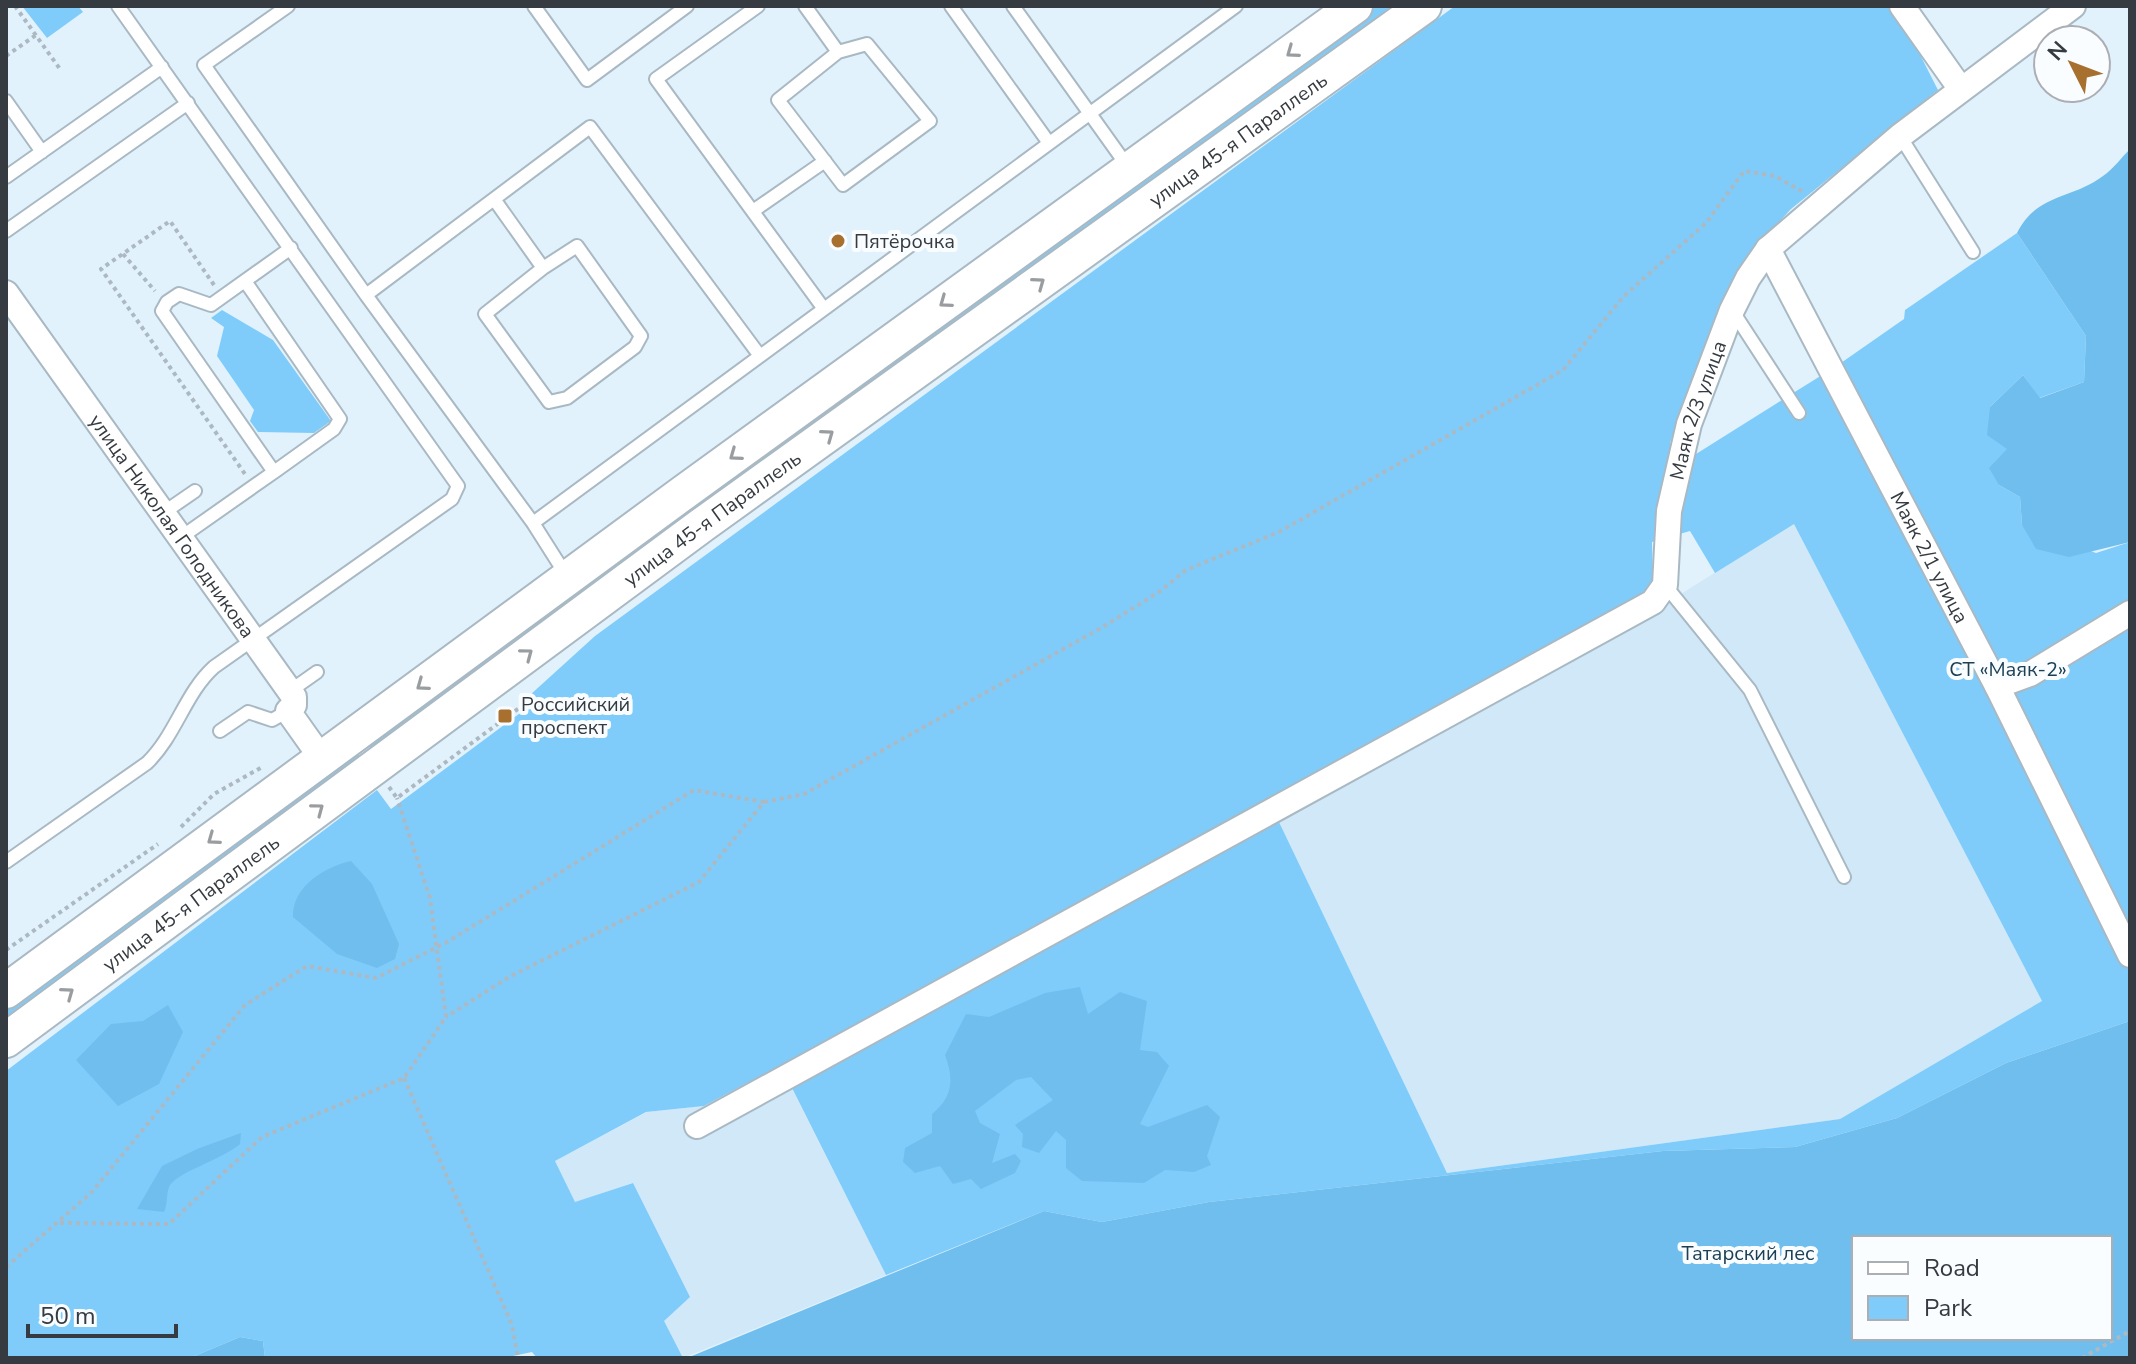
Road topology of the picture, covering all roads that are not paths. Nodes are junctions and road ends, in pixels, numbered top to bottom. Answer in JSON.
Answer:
{"nodes":[{"id":1,"x":118,"y":6,"type":"edge"},
{"id":2,"x":288,"y":6,"type":"edge"},
{"id":3,"x":534,"y":6,"type":"edge"},
{"id":4,"x":687,"y":6,"type":"edge"},
{"id":5,"x":758,"y":6,"type":"edge"},
{"id":6,"x":805,"y":6,"type":"edge"},
{"id":7,"x":951,"y":6,"type":"edge"},
{"id":8,"x":1013,"y":6,"type":"edge"},
{"id":9,"x":1236,"y":6,"type":"edge"},
{"id":10,"x":1355,"y":6,"type":"edge"},
{"id":11,"x":1424,"y":6,"type":"edge"},
{"id":12,"x":1902,"y":6,"type":"edge"},
{"id":13,"x":2073,"y":6,"type":"edge"},
{"id":14,"x":668,"y":11,"type":"edge"},
{"id":15,"x":838,"y":52,"type":"junction"},
{"id":16,"x":162,"y":67,"type":"junction"},
{"id":17,"x":1960,"y":88,"type":"junction"},
{"id":18,"x":6,"y":101,"type":"edge"},
{"id":19,"x":188,"y":103,"type":"junction"},
{"id":20,"x":1089,"y":114,"type":"junction"},
{"id":21,"x":1900,"y":136,"type":"junction"},
{"id":22,"x":1049,"y":143,"type":"junction"},
{"id":23,"x":42,"y":152,"type":"junction"},
{"id":24,"x":825,"y":161,"type":"junction"},
{"id":25,"x":1130,"y":169,"type":"junction"},
{"id":26,"x":6,"y":177,"type":"edge"},
{"id":27,"x":494,"y":199,"type":"junction"},
{"id":28,"x":753,"y":211,"type":"junction"},
{"id":29,"x":6,"y":231,"type":"edge"},
{"id":30,"x":291,"y":248,"type":"junction"},
{"id":31,"x":1768,"y":249,"type":"junction"},
{"id":32,"x":1973,"y":252,"type":"dead end"},
{"id":33,"x":543,"y":268,"type":"junction"},
{"id":34,"x":245,"y":281,"type":"junction"},
{"id":35,"x":6,"y":293,"type":"edge"},
{"id":36,"x":366,"y":295,"type":"junction"},
{"id":37,"x":824,"y":309,"type":"junction"},
{"id":38,"x":1732,"y":310,"type":"junction"},
{"id":39,"x":760,"y":356,"type":"junction"},
{"id":40,"x":1799,"y":413,"type":"dead end"},
{"id":41,"x":274,"y":472,"type":"junction"},
{"id":42,"x":195,"y":491,"type":"dead end"},
{"id":43,"x":163,"y":513,"type":"junction"},
{"id":44,"x":533,"y":523,"type":"junction"},
{"id":45,"x":180,"y":538,"type":"junction"},
{"id":46,"x":568,"y":577,"type":"junction"},
{"id":47,"x":1665,"y":585,"type":"junction"},
{"id":48,"x":2130,"y":613,"type":"edge"},
{"id":49,"x":253,"y":639,"type":"junction"},
{"id":50,"x":317,"y":672,"type":"dead end"},
{"id":51,"x":1997,"y":686,"type":"junction"},
{"id":52,"x":289,"y":701,"type":"junction"},
{"id":53,"x":220,"y":731,"type":"dead end"},
{"id":54,"x":322,"y":759,"type":"junction"},
{"id":55,"x":6,"y":862,"type":"edge"},
{"id":56,"x":1844,"y":877,"type":"dead end"},
{"id":57,"x":2130,"y":955,"type":"edge"},
{"id":58,"x":6,"y":991,"type":"edge"},
{"id":59,"x":6,"y":1040,"type":"edge"},
{"id":60,"x":697,"y":1126,"type":"dead end"}],
"edges":[{"from":1,"to":16,"type":"lane"},
{"from":2,"to":36,"type":"lane"},
{"from":3,"to":14,"type":"lane"},
{"from":4,"to":14,"type":"lane"},
{"from":5,"to":28,"type":"lane"},
{"from":6,"to":15,"type":"lane"},
{"from":7,"to":22,"type":"lane"},
{"from":8,"to":20,"type":"lane"},
{"from":9,"to":20,"type":"lane"},
{"from":10,"to":25,"type":"main road","name":"улица 45-я Параллель","one_way":true},
{"from":59,"to":11,"type":"main road","name":"улица 45-я Параллель","one_way":true},
{"from":12,"to":17,"type":"street"},
{"from":13,"to":17,"type":"street","name":"Маяк 2/3 улица"},
{"from":15,"to":24,"type":"lane"},
{"from":15,"to":24,"type":"lane"},
{"from":16,"to":19,"type":"lane"},
{"from":16,"to":23,"type":"lane"},
{"from":17,"to":21,"type":"street","name":"Маяк 2/3 улица"},
{"from":18,"to":23,"type":"lane"},
{"from":19,"to":29,"type":"lane"},
{"from":19,"to":30,"type":"lane"},
{"from":20,"to":22,"type":"lane"},
{"from":20,"to":25,"type":"lane"},
{"from":21,"to":31,"type":"street","name":"Маяк 2/3 улица"},
{"from":21,"to":32,"type":"lane"},
{"from":22,"to":37,"type":"lane"},
{"from":23,"to":26,"type":"lane"},
{"from":24,"to":28,"type":"lane"},
{"from":25,"to":46,"type":"main road","name":"улица 45-я Параллель","one_way":true},
{"from":27,"to":33,"type":"lane"},
{"from":27,"to":36,"type":"lane"},
{"from":27,"to":39,"type":"lane"},
{"from":28,"to":37,"type":"lane"},
{"from":30,"to":34,"type":"lane"},
{"from":30,"to":49,"type":"lane"},
{"from":31,"to":38,"type":"street","name":"Маяк 2/3 улица"},
{"from":31,"to":51,"type":"street","name":"Маяк 2/1 улица"},
{"from":33,"to":33,"type":"lane"},
{"from":34,"to":41,"type":"lane"},
{"from":34,"to":41,"type":"lane"},
{"from":35,"to":43,"type":"street","name":"улица Николая Голодникова"},
{"from":36,"to":44,"type":"lane"},
{"from":37,"to":39,"type":"lane"},
{"from":38,"to":40,"type":"lane"},
{"from":38,"to":47,"type":"street","name":"Маяк 2/3 улица"},
{"from":39,"to":44,"type":"lane"},
{"from":41,"to":45,"type":"lane"},
{"from":42,"to":43,"type":"lane"},
{"from":43,"to":45,"type":"street","name":"улица Николая Голодникова"},
{"from":44,"to":46,"type":"lane"},
{"from":45,"to":49,"type":"street","name":"улица Николая Голодникова"},
{"from":46,"to":54,"type":"main road","name":"улица 45-я Параллель","one_way":true},
{"from":47,"to":56,"type":"lane"},
{"from":47,"to":60,"type":"street"},
{"from":48,"to":51,"type":"street"},
{"from":49,"to":52,"type":"street","name":"улица Николая Голодникова"},
{"from":49,"to":55,"type":"lane"},
{"from":50,"to":52,"type":"lane"},
{"from":51,"to":57,"type":"street","name":"Маяк 2/1 улица"},
{"from":52,"to":53,"type":"lane"},
{"from":52,"to":54,"type":"street","name":"улица Николая Голодникова"},
{"from":54,"to":58,"type":"main road","name":"улица 45-я Параллель","one_way":true}]}
